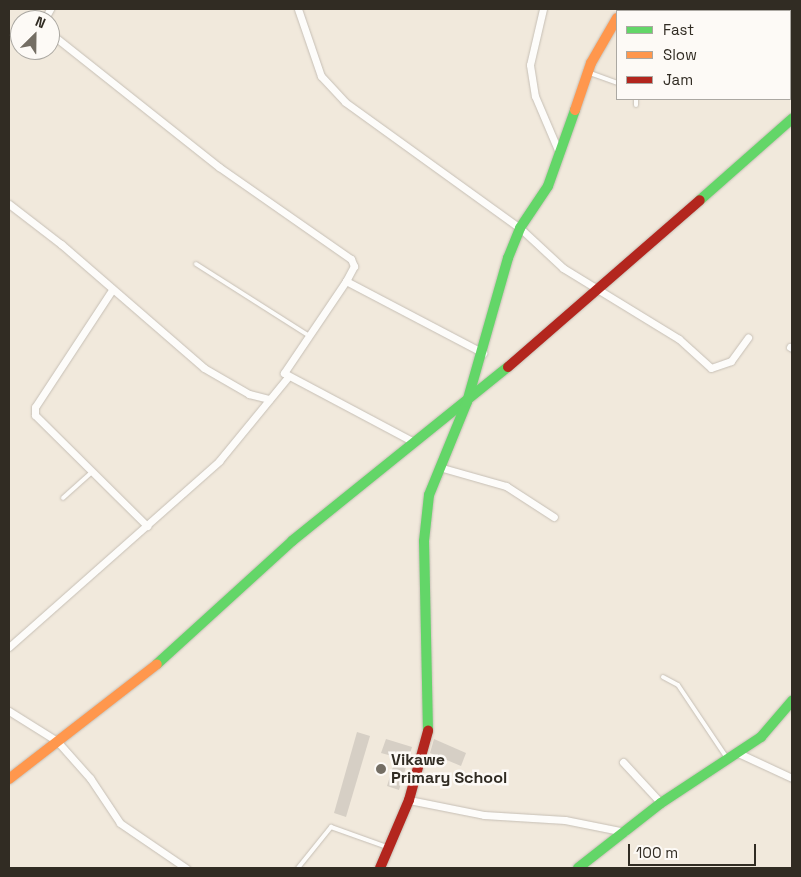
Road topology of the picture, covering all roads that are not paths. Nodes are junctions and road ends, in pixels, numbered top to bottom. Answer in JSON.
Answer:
{"nodes":[{"id":1,"x":298,"y":9,"type":"edge"},
{"id":2,"x":543,"y":9,"type":"edge"},
{"id":3,"x":616,"y":20,"type":"edge"},
{"id":4,"x":60,"y":41,"type":"edge"},
{"id":5,"x":588,"y":72,"type":"junction"},
{"id":6,"x":616,"y":83,"type":"edge"},
{"id":7,"x":636,"y":100,"type":"edge"},
{"id":8,"x":636,"y":105,"type":"dead end"},
{"id":9,"x":792,"y":120,"type":"edge"},
{"id":10,"x":558,"y":150,"type":"junction"},
{"id":11,"x":9,"y":204,"type":"edge"},
{"id":12,"x":520,"y":228,"type":"junction"},
{"id":13,"x":196,"y":264,"type":"dead end"},
{"id":14,"x":346,"y":281,"type":"junction"},
{"id":15,"x":112,"y":290,"type":"junction"},
{"id":16,"x":598,"y":290,"type":"junction"},
{"id":17,"x":308,"y":336,"type":"junction"},
{"id":18,"x":748,"y":338,"type":"dead end"},
{"id":19,"x":484,"y":353,"type":"junction"},
{"id":20,"x":288,"y":377,"type":"junction"},
{"id":21,"x":269,"y":400,"type":"junction"},
{"id":22,"x":467,"y":402,"type":"junction"},
{"id":23,"x":414,"y":442,"type":"junction"},
{"id":24,"x":439,"y":466,"type":"junction"},
{"id":25,"x":95,"y":470,"type":"junction"},
{"id":26,"x":63,"y":498,"type":"dead end"},
{"id":27,"x":554,"y":517,"type":"dead end"},
{"id":28,"x":147,"y":526,"type":"junction"},
{"id":29,"x":9,"y":647,"type":"edge"},
{"id":30,"x":663,"y":677,"type":"dead end"},
{"id":31,"x":792,"y":701,"type":"edge"},
{"id":32,"x":9,"y":712,"type":"edge"},
{"id":33,"x":57,"y":741,"type":"junction"},
{"id":34,"x":731,"y":755,"type":"junction"},
{"id":35,"x":623,"y":762,"type":"dead end"},
{"id":36,"x":792,"y":778,"type":"edge"},
{"id":37,"x":9,"y":779,"type":"edge"},
{"id":38,"x":409,"y":800,"type":"junction"},
{"id":39,"x":662,"y":803,"type":"junction"},
{"id":40,"x":626,"y":832,"type":"junction"},
{"id":41,"x":390,"y":848,"type":"junction"},
{"id":42,"x":186,"y":868,"type":"edge"},
{"id":43,"x":298,"y":868,"type":"edge"},
{"id":44,"x":380,"y":868,"type":"edge"},
{"id":45,"x":578,"y":868,"type":"edge"}],
"edges":[{"from":1,"to":12,"type":"street"},
{"from":2,"to":10,"type":"street"},
{"from":3,"to":5,"type":"street"},
{"from":4,"to":14,"type":"street"},
{"from":5,"to":6,"type":"lane"},
{"from":5,"to":10,"type":"street"},
{"from":7,"to":8,"type":"lane"},
{"from":9,"to":16,"type":"street"},
{"from":10,"to":12,"type":"street"},
{"from":11,"to":15,"type":"street"},
{"from":12,"to":16,"type":"street"},
{"from":12,"to":19,"type":"street"},
{"from":13,"to":17,"type":"lane"},
{"from":14,"to":17,"type":"street"},
{"from":14,"to":19,"type":"street"},
{"from":15,"to":21,"type":"street"},
{"from":15,"to":25,"type":"street"},
{"from":16,"to":18,"type":"street"},
{"from":16,"to":22,"type":"street"},
{"from":17,"to":20,"type":"street"},
{"from":19,"to":22,"type":"street"},
{"from":20,"to":21,"type":"street"},
{"from":20,"to":23,"type":"street"},
{"from":21,"to":28,"type":"street"},
{"from":22,"to":23,"type":"street"},
{"from":22,"to":24,"type":"street"},
{"from":23,"to":33,"type":"street"},
{"from":24,"to":27,"type":"street"},
{"from":24,"to":38,"type":"street"},
{"from":25,"to":26,"type":"lane"},
{"from":25,"to":28,"type":"street"},
{"from":28,"to":29,"type":"street"},
{"from":30,"to":34,"type":"lane"},
{"from":31,"to":34,"type":"street"},
{"from":32,"to":33,"type":"street"},
{"from":33,"to":37,"type":"street"},
{"from":33,"to":42,"type":"street"},
{"from":34,"to":36,"type":"street"},
{"from":34,"to":39,"type":"street"},
{"from":35,"to":39,"type":"street"},
{"from":38,"to":40,"type":"street"},
{"from":38,"to":41,"type":"street"},
{"from":39,"to":40,"type":"street"},
{"from":40,"to":45,"type":"street"},
{"from":41,"to":43,"type":"lane"},
{"from":41,"to":44,"type":"street"}]}
